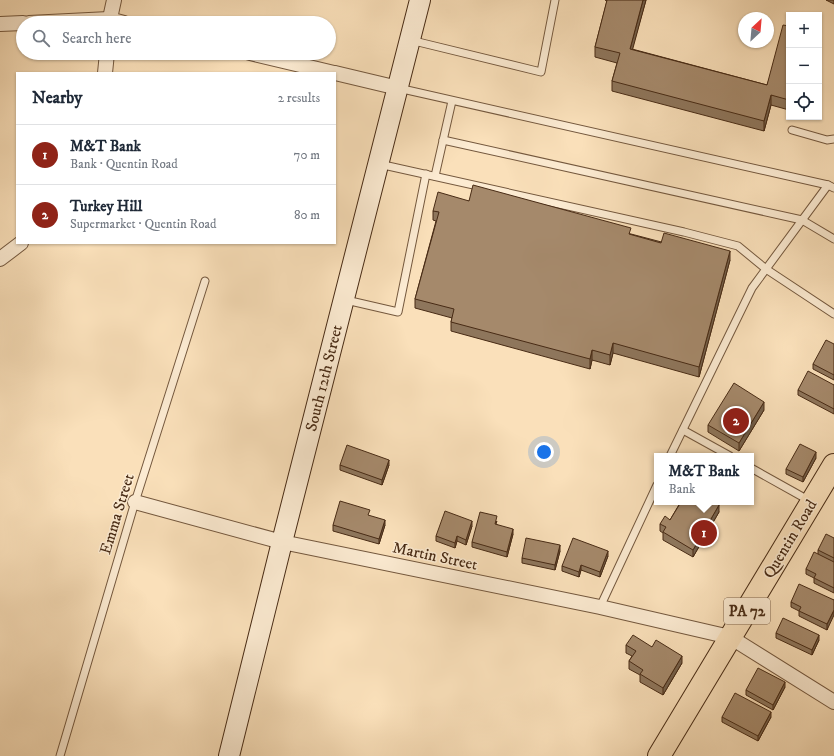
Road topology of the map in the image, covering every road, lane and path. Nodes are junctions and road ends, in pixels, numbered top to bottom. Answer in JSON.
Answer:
{"nodes":[{"id":1,"x":114,"y":0,"type":"edge"},
{"id":2,"x":420,"y":0,"type":"edge"},
{"id":3,"x":555,"y":0,"type":"edge"},
{"id":4,"x":110,"y":16,"type":"edge"},
{"id":5,"x":16,"y":23,"type":"edge"},
{"id":6,"x":0,"y":24,"type":"edge"},
{"id":7,"x":410,"y":40,"type":"junction"},
{"id":8,"x":106,"y":60,"type":"edge"},
{"id":9,"x":280,"y":60,"type":"edge"},
{"id":10,"x":105,"y":72,"type":"edge"},
{"id":11,"x":331,"y":72,"type":"edge"},
{"id":12,"x":336,"y":73,"type":"edge"},
{"id":13,"x":398,"y":88,"type":"junction"},
{"id":14,"x":452,"y":101,"type":"junction"},
{"id":15,"x":792,"y":130,"type":"dead end"},
{"id":16,"x":834,"y":139,"type":"edge"},
{"id":17,"x":443,"y":140,"type":"junction"},
{"id":18,"x":379,"y":164,"type":"junction"},
{"id":19,"x":426,"y":174,"type":"junction"},
{"id":20,"x":435,"y":176,"type":"junction"},
{"id":21,"x":831,"y":187,"type":"edge"},
{"id":22,"x":802,"y":220,"type":"junction"},
{"id":23,"x":834,"y":239,"type":"edge"},
{"id":24,"x":21,"y":244,"type":"edge"},
{"id":25,"x":0,"y":260,"type":"edge"},
{"id":26,"x":766,"y":269,"type":"junction"},
{"id":27,"x":205,"y":281,"type":"dead end"},
{"id":28,"x":344,"y":300,"type":"junction"},
{"id":29,"x":834,"y":314,"type":"edge"},
{"id":30,"x":683,"y":430,"type":"junction"},
{"id":31,"x":672,"y":453,"type":"edge"},
{"id":32,"x":725,"y":453,"type":"edge"},
{"id":33,"x":834,"y":465,"type":"edge"},
{"id":34,"x":754,"y":470,"type":"edge"},
{"id":35,"x":654,"y":491,"type":"edge"},
{"id":36,"x":135,"y":502,"type":"junction"},
{"id":37,"x":812,"y":502,"type":"junction"},
{"id":38,"x":282,"y":542,"type":"junction"},
{"id":39,"x":600,"y":608,"type":"junction"},
{"id":40,"x":730,"y":637,"type":"junction"},
{"id":41,"x":834,"y":702,"type":"edge"},
{"id":42,"x":60,"y":756,"type":"edge"},
{"id":43,"x":229,"y":756,"type":"edge"},
{"id":44,"x":659,"y":756,"type":"edge"}],
"edges":[{"from":1,"to":4,"type":"street"},
{"from":2,"to":7,"type":"main road","name":"South 12th Street"},
{"from":3,"to":7,"type":"lane"},
{"from":5,"to":6,"type":"street"},
{"from":7,"to":13,"type":"main road","name":"South 12th Street"},
{"from":8,"to":10,"type":"street"},
{"from":9,"to":11,"type":"street"},
{"from":12,"to":13,"type":"street"},
{"from":13,"to":14,"type":"lane"},
{"from":13,"to":18,"type":"main road","name":"South 12th Street"},
{"from":14,"to":17,"type":"lane"},
{"from":14,"to":21,"type":"lane"},
{"from":15,"to":16,"type":"lane"},
{"from":17,"to":20,"type":"lane"},
{"from":17,"to":22,"type":"lane"},
{"from":18,"to":19,"type":"lane"},
{"from":18,"to":28,"type":"main road","name":"South 12th Street"},
{"from":19,"to":20,"type":"lane"},
{"from":19,"to":28,"type":"lane"},
{"from":20,"to":26,"type":"lane"},
{"from":21,"to":22,"type":"lane"},
{"from":22,"to":23,"type":"lane"},
{"from":22,"to":26,"type":"lane"},
{"from":24,"to":25,"type":"street"},
{"from":26,"to":29,"type":"lane"},
{"from":26,"to":30,"type":"lane"},
{"from":27,"to":36,"type":"lane","name":"Emma Street"},
{"from":28,"to":38,"type":"main road","name":"South 12th Street"},
{"from":30,"to":31,"type":"lane"},
{"from":30,"to":32,"type":"lane"},
{"from":33,"to":37,"type":"highway","name":"Quentin Road","number":"PA 72"},
{"from":34,"to":37,"type":"lane"},
{"from":35,"to":39,"type":"lane"},
{"from":36,"to":38,"type":"street","name":"Martin Street"},
{"from":36,"to":42,"type":"lane","name":"Emma Street"},
{"from":37,"to":40,"type":"highway","name":"Quentin Road","number":"PA 72"},
{"from":38,"to":39,"type":"street","name":"Martin Street"},
{"from":38,"to":43,"type":"main road","name":"South 12th Street"},
{"from":39,"to":40,"type":"street","name":"Martin Street"},
{"from":40,"to":41,"type":"street","name":"Martin Street"},
{"from":40,"to":44,"type":"highway","name":"Quentin Road","number":"PA 72"}]}
